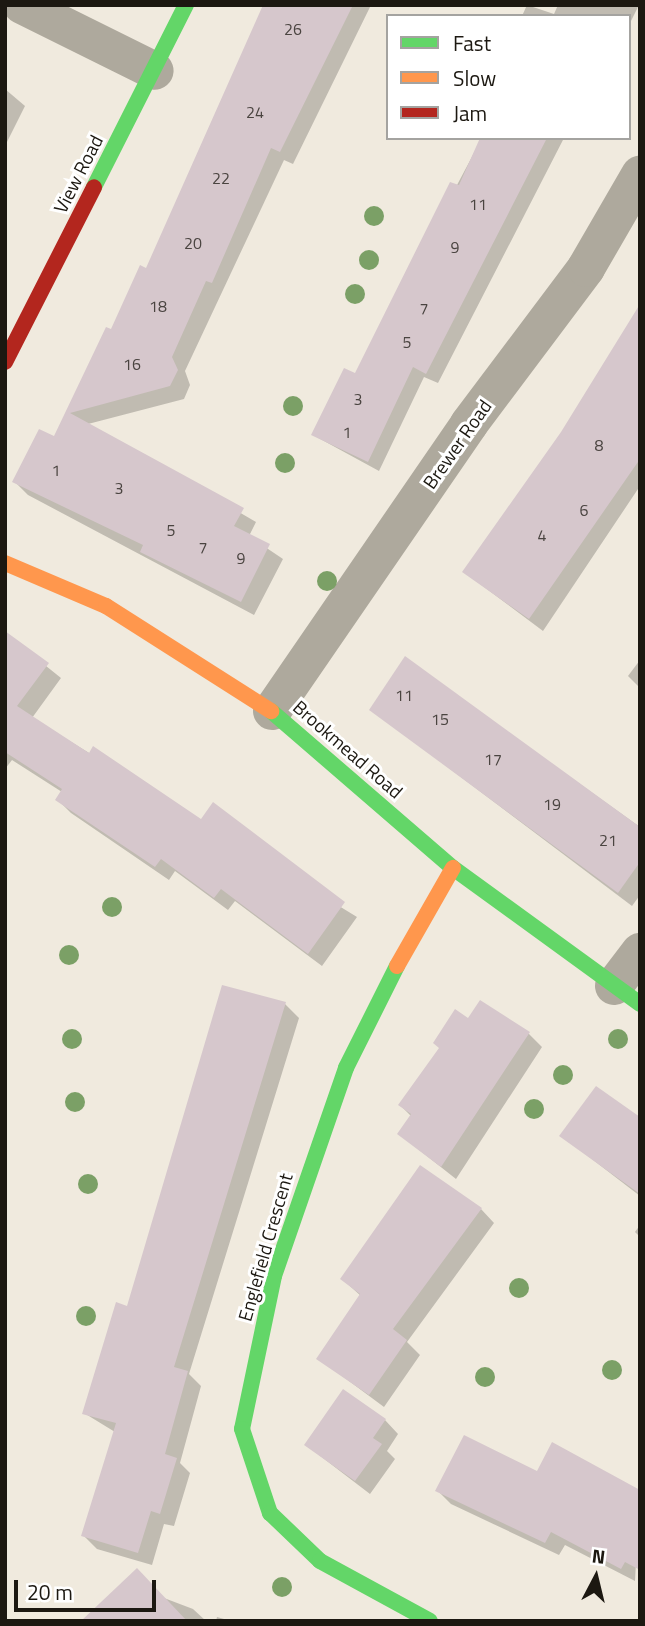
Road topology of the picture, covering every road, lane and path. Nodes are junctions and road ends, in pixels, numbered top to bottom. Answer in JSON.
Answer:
{"nodes":[{"id":1,"x":22,"y":5,"type":"edge"},
{"id":2,"x":186,"y":5,"type":"edge"},
{"id":3,"x":155,"y":71,"type":"junction"},
{"id":4,"x":640,"y":175,"type":"edge"},
{"id":5,"x":5,"y":362,"type":"edge"},
{"id":6,"x":5,"y":563,"type":"edge"},
{"id":7,"x":272,"y":711,"type":"junction"},
{"id":8,"x":453,"y":868,"type":"junction"},
{"id":9,"x":640,"y":952,"type":"edge"},
{"id":10,"x":627,"y":995,"type":"edge"},
{"id":11,"x":430,"y":1621,"type":"edge"}],
"edges":[{"from":1,"to":3,"type":"street"},
{"from":2,"to":3,"type":"street","name":"View Road"},
{"from":3,"to":5,"type":"street","name":"View Road"},
{"from":4,"to":7,"type":"street","name":"Brewer Road"},
{"from":6,"to":7,"type":"street","name":"Brookmead Road"},
{"from":7,"to":8,"type":"street","name":"Brookmead Road"},
{"from":8,"to":10,"type":"street","name":"Brookmead Road"},
{"from":8,"to":11,"type":"street","name":"Englefield Crescent"},
{"from":9,"to":10,"type":"street"}]}
